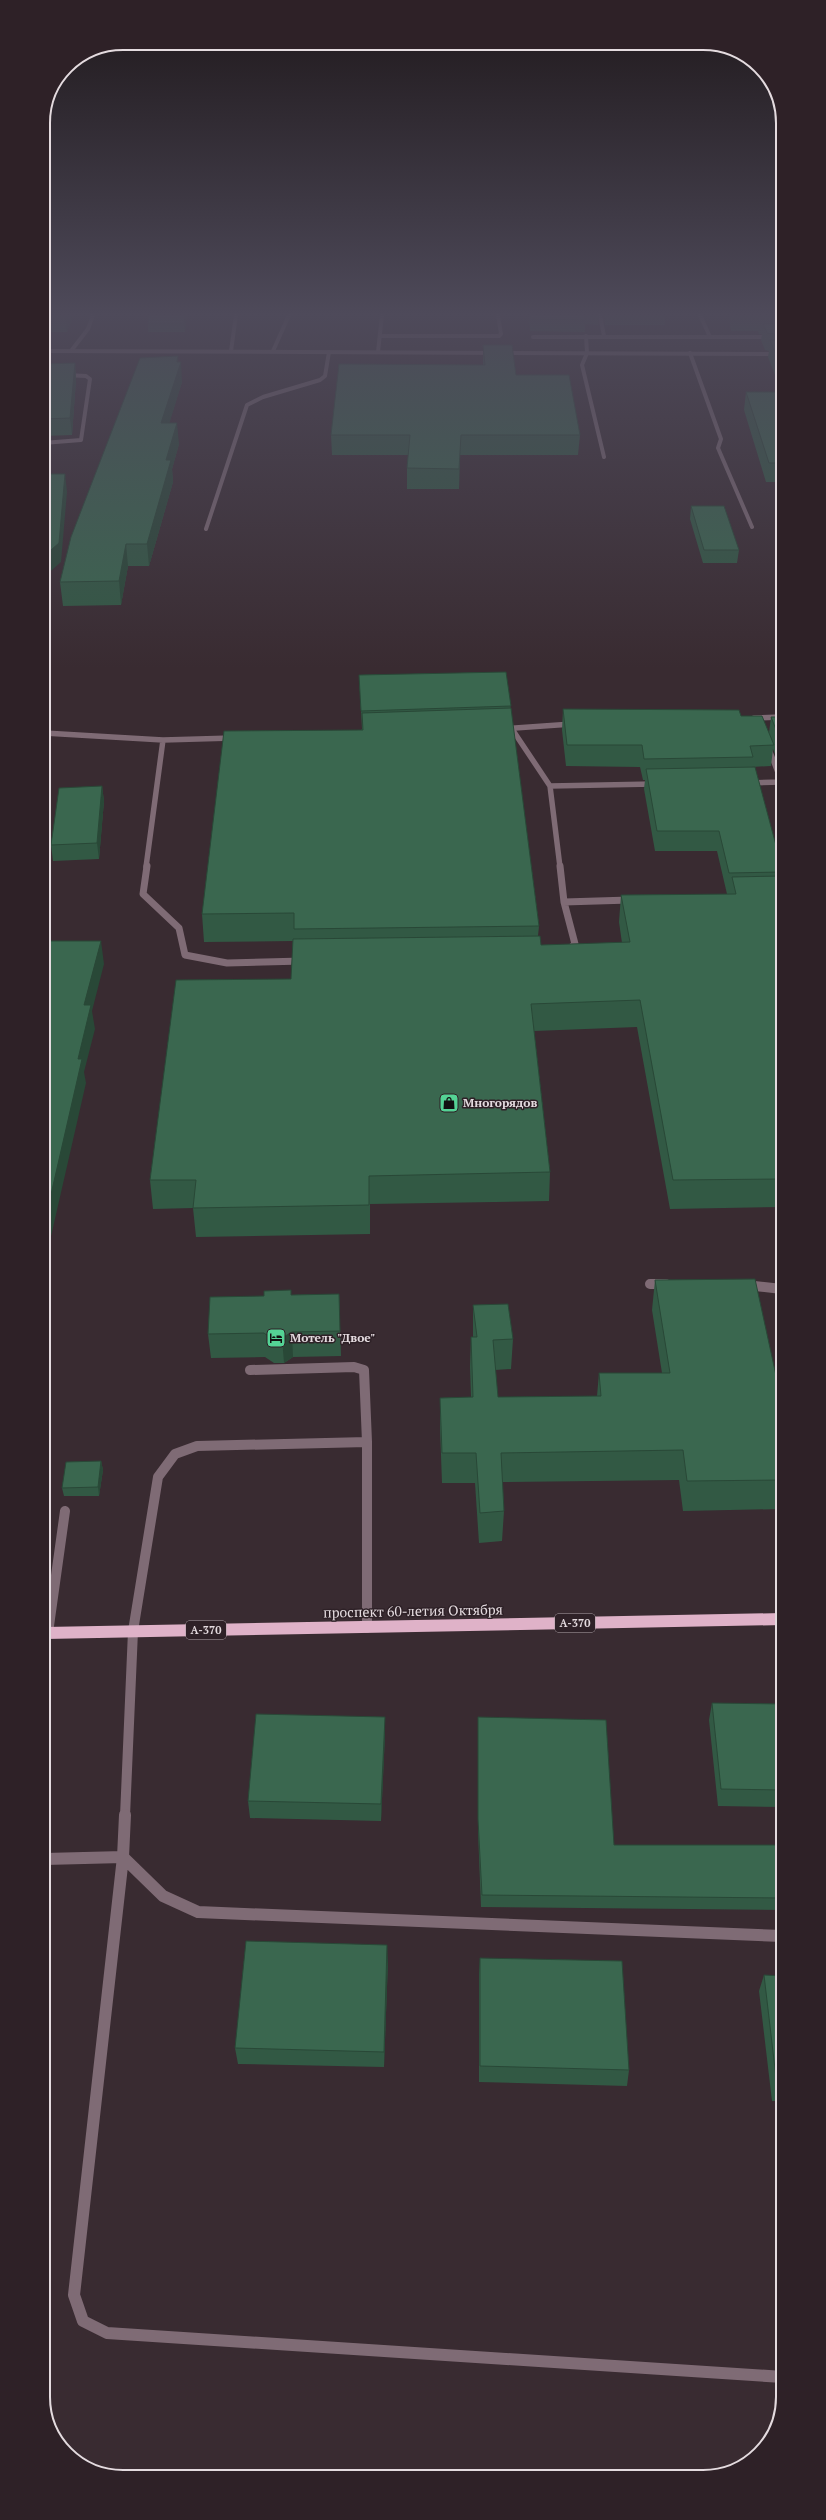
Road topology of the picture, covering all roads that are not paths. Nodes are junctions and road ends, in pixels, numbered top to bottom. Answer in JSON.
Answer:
{"nodes":[{"id":1,"x":82,"y":433,"type":"edge"},
{"id":2,"x":238,"y":433,"type":"edge"},
{"id":3,"x":598,"y":433,"type":"edge"},
{"id":4,"x":719,"y":433,"type":"edge"},
{"id":5,"x":50,"y":442,"type":"edge"},
{"id":6,"x":604,"y":457,"type":"dead end"},
{"id":7,"x":752,"y":528,"type":"dead end"},
{"id":8,"x":206,"y":529,"type":"dead end"},
{"id":9,"x":776,"y":717,"type":"edge"},
{"id":10,"x":749,"y":718,"type":"edge"},
{"id":11,"x":757,"y":718,"type":"junction"},
{"id":12,"x":577,"y":724,"type":"edge"},
{"id":13,"x":760,"y":725,"type":"edge"},
{"id":14,"x":512,"y":729,"type":"junction"},
{"id":15,"x":496,"y":730,"type":"edge"},
{"id":16,"x":50,"y":733,"type":"edge"},
{"id":17,"x":242,"y":737,"type":"edge"},
{"id":18,"x":765,"y":739,"type":"edge"},
{"id":19,"x":163,"y":740,"type":"junction"},
{"id":20,"x":776,"y":768,"type":"edge"},
{"id":21,"x":776,"y":781,"type":"edge"},
{"id":22,"x":741,"y":783,"type":"edge"},
{"id":23,"x":662,"y":784,"type":"edge"},
{"id":24,"x":550,"y":786,"type":"junction"},
{"id":25,"x":642,"y":900,"type":"edge"},
{"id":26,"x":564,"y":902,"type":"junction"},
{"id":27,"x":563,"y":954,"type":"edge"},
{"id":28,"x":312,"y":961,"type":"edge"},
{"id":29,"x":650,"y":1284,"type":"dead end"},
{"id":30,"x":674,"y":1284,"type":"edge"},
{"id":31,"x":738,"y":1285,"type":"edge"},
{"id":32,"x":776,"y":1288,"type":"edge"},
{"id":33,"x":250,"y":1370,"type":"dead end"},
{"id":34,"x":367,"y":1442,"type":"junction"},
{"id":35,"x":65,"y":1511,"type":"dead end"},
{"id":36,"x":50,"y":1607,"type":"edge"},
{"id":37,"x":776,"y":1619,"type":"edge"},
{"id":38,"x":367,"y":1628,"type":"junction"},
{"id":39,"x":133,"y":1631,"type":"junction"},
{"id":40,"x":50,"y":1633,"type":"edge"},
{"id":41,"x":123,"y":1857,"type":"junction"},
{"id":42,"x":50,"y":1859,"type":"edge"},
{"id":43,"x":776,"y":1936,"type":"edge"},
{"id":44,"x":776,"y":2377,"type":"edge"}],
"edges":[{"from":1,"to":5,"type":"street"},
{"from":2,"to":8,"type":"street"},
{"from":3,"to":6,"type":"street"},
{"from":4,"to":7,"type":"street"},
{"from":9,"to":11,"type":"street"},
{"from":10,"to":11,"type":"street"},
{"from":11,"to":13,"type":"street"},
{"from":12,"to":14,"type":"street"},
{"from":14,"to":15,"type":"street"},
{"from":14,"to":24,"type":"street"},
{"from":16,"to":19,"type":"street"},
{"from":17,"to":19,"type":"street"},
{"from":18,"to":20,"type":"street"},
{"from":19,"to":28,"type":"street"},
{"from":21,"to":22,"type":"street"},
{"from":23,"to":24,"type":"street"},
{"from":24,"to":26,"type":"street"},
{"from":25,"to":26,"type":"street"},
{"from":26,"to":27,"type":"street"},
{"from":29,"to":30,"type":"street"},
{"from":31,"to":32,"type":"street"},
{"from":33,"to":34,"type":"street"},
{"from":34,"to":38,"type":"street"},
{"from":34,"to":39,"type":"street"},
{"from":35,"to":36,"type":"street"},
{"from":37,"to":38,"type":"highway","name":"проспект 60-летия Октября","number":"А-370"},
{"from":38,"to":39,"type":"highway","name":"проспект 60-летия Октября","number":"А-370"},
{"from":39,"to":40,"type":"highway","name":"проспект 60-летия Октября","number":"А-370"},
{"from":39,"to":41,"type":"street"},
{"from":41,"to":42,"type":"street"},
{"from":41,"to":43,"type":"street"},
{"from":41,"to":44,"type":"street"}]}
